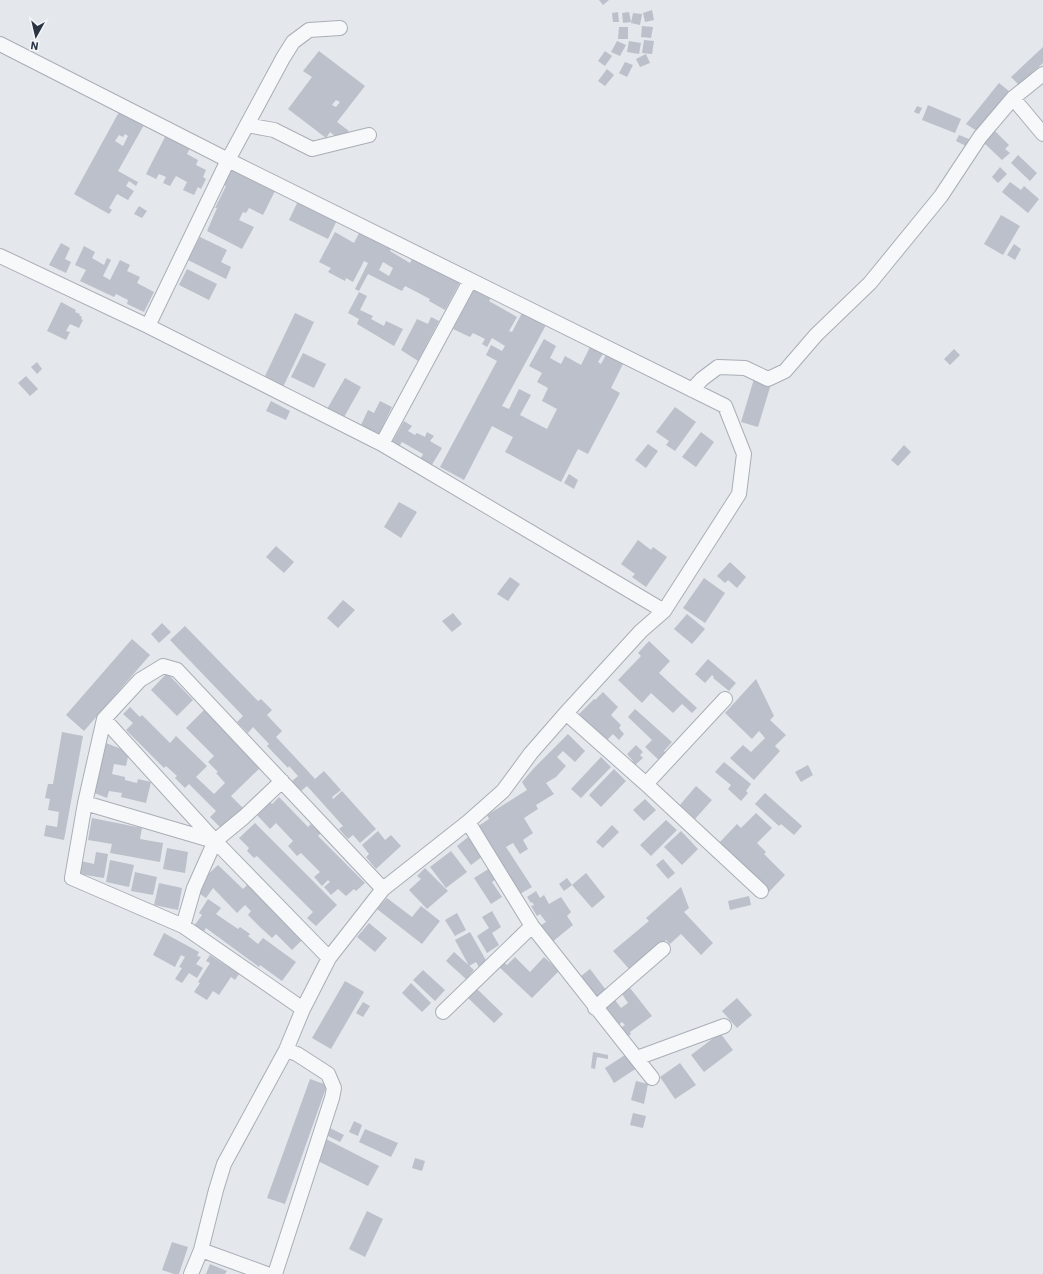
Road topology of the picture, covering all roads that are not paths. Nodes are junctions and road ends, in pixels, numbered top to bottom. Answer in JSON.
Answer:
{"nodes":[{"id":1,"x":340,"y":28,"type":"dead end"},
{"id":2,"x":0,"y":44,"type":"edge"},
{"id":3,"x":1043,"y":74,"type":"edge"},
{"id":4,"x":1013,"y":98,"type":"junction"},
{"id":5,"x":248,"y":125,"type":"junction"},
{"id":6,"x":1043,"y":134,"type":"edge"},
{"id":7,"x":369,"y":135,"type":"dead end"},
{"id":8,"x":228,"y":160,"type":"junction"},
{"id":9,"x":0,"y":256,"type":"edge"},
{"id":10,"x":470,"y":281,"type":"junction"},
{"id":11,"x":148,"y":326,"type":"junction"},
{"id":12,"x":692,"y":390,"type":"junction"},
{"id":13,"x":382,"y":444,"type":"junction"},
{"id":14,"x":664,"y":611,"type":"junction"},
{"id":15,"x":725,"y":699,"type":"dead end"},
{"id":16,"x":566,"y":713,"type":"junction"},
{"id":17,"x":104,"y":719,"type":"junction"},
{"id":18,"x":282,"y":781,"type":"junction"},
{"id":19,"x":646,"y":784,"type":"junction"},
{"id":20,"x":85,"y":803,"type":"junction"},
{"id":21,"x":468,"y":822,"type":"junction"},
{"id":22,"x":215,"y":842,"type":"junction"},
{"id":23,"x":383,"y":889,"type":"junction"},
{"id":24,"x":761,"y":891,"type":"dead end"},
{"id":25,"x":183,"y":926,"type":"junction"},
{"id":26,"x":532,"y":926,"type":"junction"},
{"id":27,"x":664,"y":949,"type":"dead end"},
{"id":28,"x":329,"y":958,"type":"junction"},
{"id":29,"x":595,"y":1008,"type":"junction"},
{"id":30,"x":303,"y":1009,"type":"junction"},
{"id":31,"x":443,"y":1012,"type":"dead end"},
{"id":32,"x":724,"y":1026,"type":"dead end"},
{"id":33,"x":286,"y":1050,"type":"junction"},
{"id":34,"x":637,"y":1058,"type":"junction"},
{"id":35,"x":652,"y":1078,"type":"dead end"},
{"id":36,"x":201,"y":1250,"type":"junction"},
{"id":37,"x":191,"y":1274,"type":"edge"},
{"id":38,"x":267,"y":1274,"type":"edge"},
{"id":39,"x":275,"y":1274,"type":"edge"}],
"edges":[{"from":1,"to":5,"type":"street"},
{"from":2,"to":8,"type":"street"},
{"from":3,"to":4,"type":"street"},
{"from":4,"to":6,"type":"street"},
{"from":4,"to":12,"type":"street"},
{"from":5,"to":7,"type":"street"},
{"from":5,"to":8,"type":"street"},
{"from":8,"to":10,"type":"street"},
{"from":8,"to":11,"type":"street"},
{"from":9,"to":11,"type":"street"},
{"from":10,"to":12,"type":"street"},
{"from":10,"to":13,"type":"street"},
{"from":11,"to":13,"type":"street"},
{"from":12,"to":14,"type":"street"},
{"from":13,"to":14,"type":"street"},
{"from":14,"to":16,"type":"street"},
{"from":15,"to":19,"type":"street"},
{"from":16,"to":19,"type":"street"},
{"from":16,"to":21,"type":"street"},
{"from":17,"to":18,"type":"street"},
{"from":17,"to":20,"type":"street"},
{"from":17,"to":22,"type":"street"},
{"from":18,"to":22,"type":"street"},
{"from":18,"to":23,"type":"street"},
{"from":19,"to":24,"type":"street"},
{"from":20,"to":22,"type":"street"},
{"from":20,"to":25,"type":"street"},
{"from":21,"to":23,"type":"street"},
{"from":21,"to":26,"type":"street"},
{"from":22,"to":25,"type":"street"},
{"from":22,"to":28,"type":"street"},
{"from":23,"to":28,"type":"street"},
{"from":25,"to":30,"type":"street"},
{"from":26,"to":29,"type":"street"},
{"from":26,"to":31,"type":"street"},
{"from":27,"to":29,"type":"street"},
{"from":28,"to":30,"type":"street"},
{"from":29,"to":34,"type":"street"},
{"from":30,"to":33,"type":"street"},
{"from":32,"to":34,"type":"street"},
{"from":33,"to":36,"type":"street"},
{"from":33,"to":39,"type":"street"},
{"from":34,"to":35,"type":"street"},
{"from":36,"to":37,"type":"street"},
{"from":36,"to":38,"type":"street"}]}
